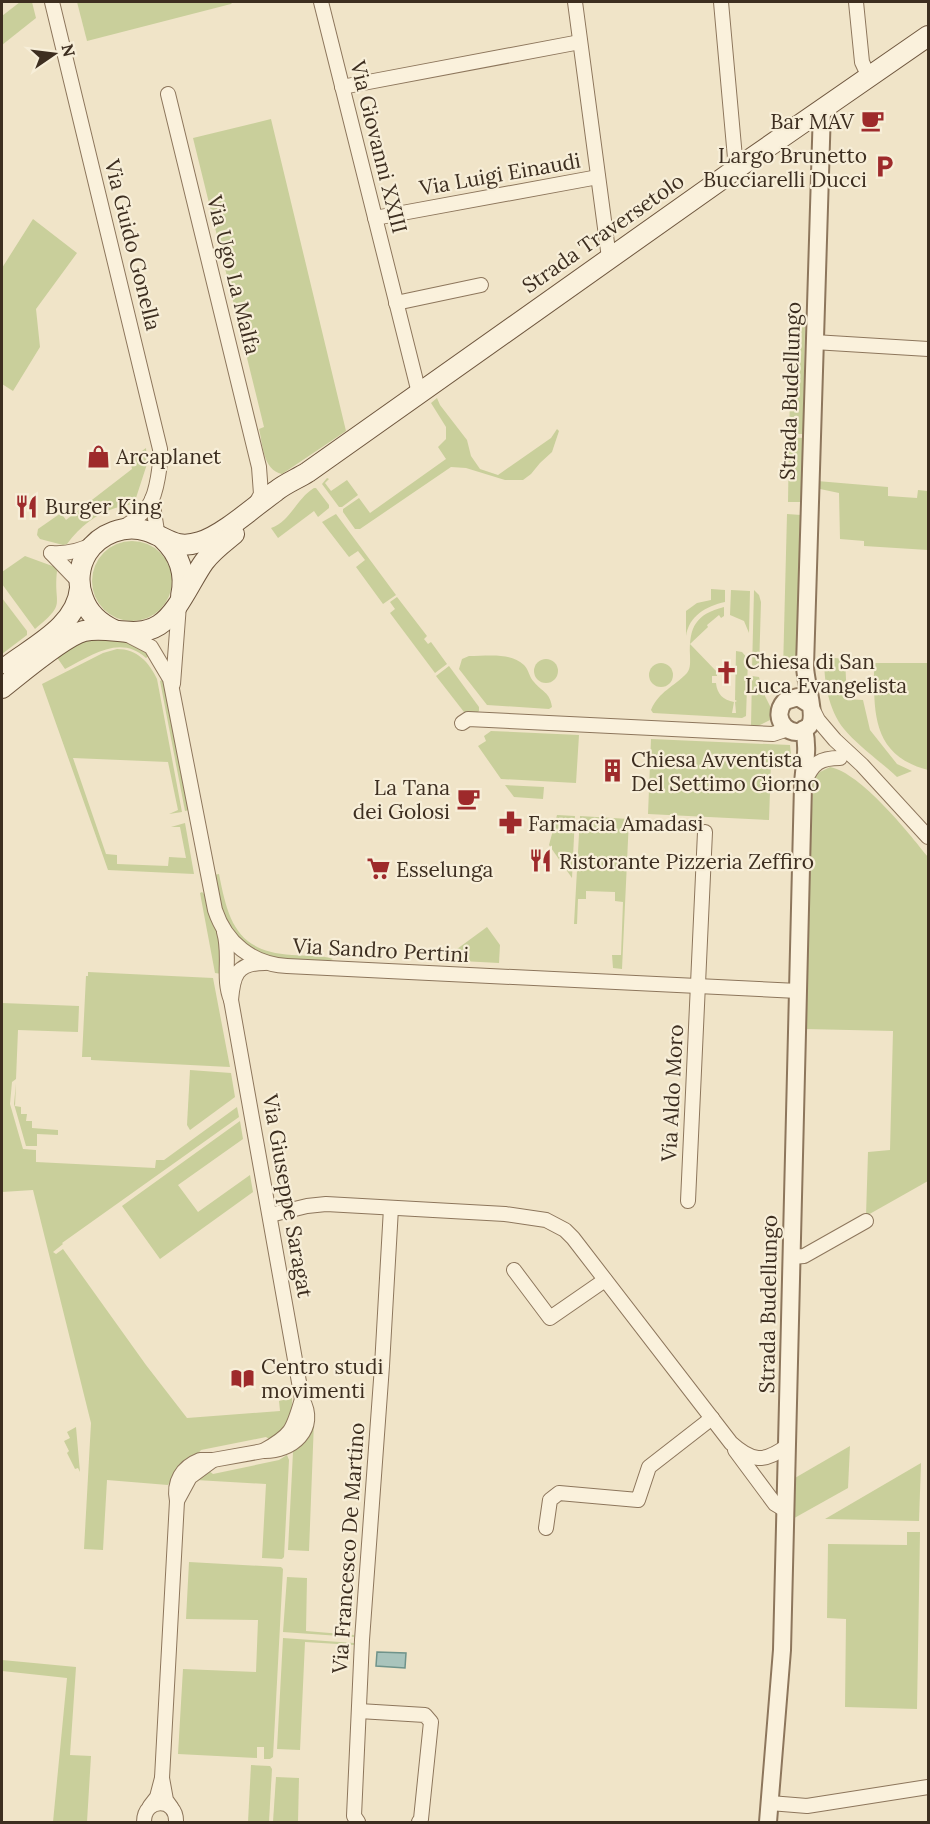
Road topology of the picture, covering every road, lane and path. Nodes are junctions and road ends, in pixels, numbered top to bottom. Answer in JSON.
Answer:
{"nodes":[{"id":1,"x":52,"y":2,"type":"edge"},
{"id":2,"x":321,"y":2,"type":"edge"},
{"id":3,"x":575,"y":2,"type":"edge"},
{"id":4,"x":721,"y":2,"type":"edge"},
{"id":5,"x":856,"y":2,"type":"edge"},
{"id":6,"x":928,"y":36,"type":"edge"},
{"id":7,"x":580,"y":42,"type":"junction"},
{"id":8,"x":869,"y":77,"type":"junction"},
{"id":9,"x":342,"y":87,"type":"junction"},
{"id":10,"x":168,"y":94,"type":"dead end"},
{"id":11,"x":822,"y":109,"type":"junction"},
{"id":12,"x":736,"y":169,"type":"junction"},
{"id":13,"x":598,"y":177,"type":"junction"},
{"id":14,"x":375,"y":218,"type":"junction"},
{"id":15,"x":609,"y":258,"type":"junction"},
{"id":16,"x":481,"y":285,"type":"dead end"},
{"id":17,"x":396,"y":303,"type":"junction"},
{"id":18,"x":814,"y":342,"type":"junction"},
{"id":19,"x":928,"y":349,"type":"edge"},
{"id":20,"x":419,"y":393,"type":"junction"},
{"id":21,"x":267,"y":497,"type":"junction"},
{"id":22,"x":152,"y":499,"type":"junction"},
{"id":23,"x":118,"y":530,"type":"junction"},
{"id":24,"x":163,"y":539,"type":"junction"},
{"id":25,"x":98,"y":541,"type":"junction"},
{"id":26,"x":80,"y":588,"type":"junction"},
{"id":27,"x":180,"y":600,"type":"junction"},
{"id":28,"x":118,"y":631,"type":"junction"},
{"id":29,"x":2,"y":671,"type":"edge"},
{"id":30,"x":805,"y":674,"type":"junction"},
{"id":31,"x":173,"y":686,"type":"junction"},
{"id":32,"x":2,"y":688,"type":"edge"},
{"id":33,"x":793,"y":697,"type":"junction"},
{"id":34,"x":811,"y":706,"type":"junction"},
{"id":35,"x":462,"y":723,"type":"dead end"},
{"id":36,"x":793,"y":727,"type":"junction"},
{"id":37,"x":840,"y":758,"type":"junction"},
{"id":38,"x":877,"y":783,"type":"junction"},
{"id":39,"x":803,"y":785,"type":"junction"},
{"id":40,"x":705,"y":832,"type":"dead end"},
{"id":41,"x":928,"y":837,"type":"edge"},
{"id":42,"x":220,"y":925,"type":"junction"},
{"id":43,"x":243,"y":951,"type":"junction"},
{"id":44,"x":228,"y":960,"type":"junction"},
{"id":45,"x":270,"y":964,"type":"junction"},
{"id":46,"x":242,"y":969,"type":"junction"},
{"id":47,"x":698,"y":986,"type":"junction"},
{"id":48,"x":798,"y":991,"type":"junction"},
{"id":49,"x":231,"y":1000,"type":"junction"},
{"id":50,"x":688,"y":1201,"type":"dead end"},
{"id":51,"x":391,"y":1208,"type":"junction"},
{"id":52,"x":270,"y":1215,"type":"junction"},
{"id":53,"x":866,"y":1221,"type":"dead end"},
{"id":54,"x":792,"y":1257,"type":"junction"},
{"id":55,"x":514,"y":1270,"type":"dead end"},
{"id":56,"x":605,"y":1280,"type":"junction"},
{"id":57,"x":712,"y":1418,"type":"junction"},
{"id":58,"x":731,"y":1443,"type":"junction"},
{"id":59,"x":787,"y":1446,"type":"junction"},
{"id":60,"x":767,"y":1458,"type":"junction"},
{"id":61,"x":786,"y":1476,"type":"junction"},
{"id":62,"x":765,"y":1490,"type":"junction"},
{"id":63,"x":541,"y":1492,"type":"dead end"},
{"id":64,"x":559,"y":1493,"type":"junction"},
{"id":65,"x":785,"y":1510,"type":"junction"},
{"id":66,"x":546,"y":1528,"type":"dead end"},
{"id":67,"x":359,"y":1711,"type":"junction"},
{"id":68,"x":162,"y":1778,"type":"junction"},
{"id":69,"x":928,"y":1787,"type":"edge"},
{"id":70,"x":770,"y":1803,"type":"junction"},
{"id":71,"x":150,"y":1806,"type":"junction"},
{"id":72,"x":171,"y":1807,"type":"junction"},
{"id":73,"x":356,"y":1820,"type":"edge"},
{"id":74,"x":144,"y":1822,"type":"edge"},
{"id":75,"x":176,"y":1822,"type":"edge"},
{"id":76,"x":419,"y":1822,"type":"edge"},
{"id":77,"x":768,"y":1822,"type":"edge"}],
"edges":[{"from":1,"to":22,"type":"street","name":"Via Guido Gonella"},
{"from":2,"to":9,"type":"street","name":"Via Giovanni XXIII"},
{"from":3,"to":7,"type":"street"},
{"from":4,"to":12,"type":"street"},
{"from":5,"to":8,"type":"street"},
{"from":6,"to":8,"type":"main road","name":"Strada Traversetolo"},
{"from":7,"to":9,"type":"street"},
{"from":7,"to":13,"type":"street"},
{"from":8,"to":11,"type":"main road","name":"Strada Traversetolo"},
{"from":9,"to":14,"type":"street","name":"Via Giovanni XXIII"},
{"from":10,"to":21,"type":"street","name":"Via Ugo La Malfa"},
{"from":11,"to":12,"type":"main road","name":"Strada Traversetolo"},
{"from":11,"to":18,"type":"street","name":"Strada Budellungo"},
{"from":12,"to":15,"type":"main road","name":"Strada Traversetolo"},
{"from":13,"to":14,"type":"street","name":"Via Luigi Einaudi"},
{"from":13,"to":15,"type":"street"},
{"from":14,"to":17,"type":"street","name":"Via Giovanni XXIII"},
{"from":15,"to":20,"type":"main road","name":"Strada Traversetolo"},
{"from":16,"to":17,"type":"street"},
{"from":17,"to":20,"type":"street","name":"Via Giovanni XXIII"},
{"from":18,"to":19,"type":"street"},
{"from":18,"to":30,"type":"street","name":"Strada Budellungo"},
{"from":20,"to":21,"type":"main road","name":"Strada Traversetolo"},
{"from":21,"to":24,"type":"main road","name":"Strada Traversetolo"},
{"from":21,"to":27,"type":"main road","name":"Strada Traversetolo"},
{"from":22,"to":23,"type":"street"},
{"from":22,"to":24,"type":"street","name":"Via Guido Gonella"},
{"from":23,"to":24,"type":"main road","name":"Strada Traversetolo"},
{"from":23,"to":25,"type":"main road"},
{"from":24,"to":27,"type":"main road"},
{"from":25,"to":26,"type":"main road"},
{"from":25,"to":26,"type":"street"},
{"from":26,"to":28,"type":"main road"},
{"from":26,"to":29,"type":"main road"},
{"from":27,"to":28,"type":"main road","name":"Strada Traversetolo"},
{"from":27,"to":31,"type":"street","name":"Via Sandro Pertini"},
{"from":28,"to":31,"type":"street","name":"Via Sandro Pertini"},
{"from":28,"to":32,"type":"main road","name":"Strada Traversetolo"},
{"from":30,"to":33,"type":"street","name":"Strada Budellungo"},
{"from":30,"to":34,"type":"street","name":"Strada Budellungo"},
{"from":31,"to":42,"type":"street","name":"Via Sandro Pertini"},
{"from":33,"to":34,"type":"street"},
{"from":33,"to":36,"type":"street","name":"Strada Budellungo"},
{"from":34,"to":36,"type":"street","name":"Strada Budellungo"},
{"from":34,"to":38,"type":"street"},
{"from":35,"to":36,"type":"street"},
{"from":36,"to":37,"type":"street"},
{"from":36,"to":39,"type":"street","name":"Strada Budellungo"},
{"from":37,"to":38,"type":"street"},
{"from":37,"to":39,"type":"street"},
{"from":38,"to":41,"type":"street"},
{"from":39,"to":48,"type":"street","name":"Strada Budellungo"},
{"from":40,"to":47,"type":"street","name":"Via Aldo Moro"},
{"from":42,"to":43,"type":"street","name":"Via Sandro Pertini"},
{"from":42,"to":44,"type":"street","name":"Via Giuseppe Saragat"},
{"from":43,"to":44,"type":"street"},
{"from":43,"to":45,"type":"street","name":"Via Sandro Pertini"},
{"from":43,"to":46,"type":"street","name":"Via Giuseppe Saragat"},
{"from":44,"to":49,"type":"street","name":"Via Giuseppe Saragat"},
{"from":45,"to":46,"type":"street"},
{"from":45,"to":47,"type":"street","name":"Via Sandro Pertini"},
{"from":46,"to":49,"type":"street","name":"Via Giuseppe Saragat"},
{"from":47,"to":48,"type":"street","name":"Via Sandro Pertini"},
{"from":47,"to":50,"type":"street","name":"Via Aldo Moro"},
{"from":48,"to":54,"type":"street","name":"Strada Budellungo"},
{"from":49,"to":52,"type":"street","name":"Via Giuseppe Saragat"},
{"from":51,"to":52,"type":"street"},
{"from":51,"to":56,"type":"street"},
{"from":51,"to":67,"type":"street","name":"Via Francesco De Martino"},
{"from":52,"to":68,"type":"street","name":"Via Giuseppe Saragat"},
{"from":53,"to":54,"type":"street"},
{"from":54,"to":59,"type":"street","name":"Strada Budellungo"},
{"from":55,"to":56,"type":"street"},
{"from":56,"to":57,"type":"street"},
{"from":57,"to":58,"type":"street"},
{"from":57,"to":64,"type":"street"},
{"from":58,"to":60,"type":"street"},
{"from":58,"to":62,"type":"street"},
{"from":59,"to":60,"type":"street"},
{"from":59,"to":61,"type":"street","name":"Strada Budellungo"},
{"from":60,"to":61,"type":"street"},
{"from":61,"to":62,"type":"street"},
{"from":61,"to":65,"type":"street","name":"Strada Budellungo"},
{"from":62,"to":65,"type":"street"},
{"from":63,"to":64,"type":"street"},
{"from":64,"to":66,"type":"street"},
{"from":65,"to":70,"type":"street","name":"Strada Budellungo"},
{"from":67,"to":73,"type":"street","name":"Via Francesco De Martino"},
{"from":67,"to":76,"type":"street"},
{"from":68,"to":71,"type":"street","name":"Via Giuseppe Saragat"},
{"from":68,"to":72,"type":"street","name":"Via Giuseppe Saragat"},
{"from":69,"to":70,"type":"street"},
{"from":70,"to":77,"type":"street","name":"Strada Budellungo"},
{"from":71,"to":72,"type":"street"},
{"from":71,"to":74,"type":"street","name":"Via Giuseppe Saragat"},
{"from":72,"to":75,"type":"street","name":"Via Giuseppe Saragat"}]}
